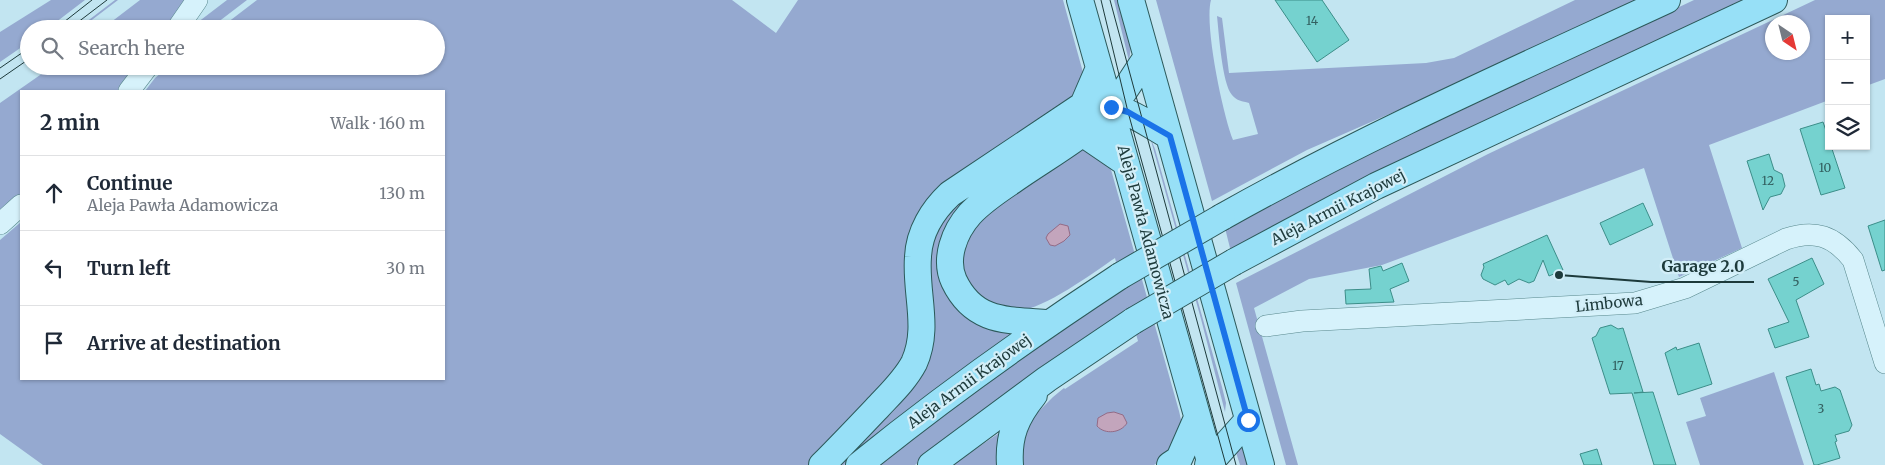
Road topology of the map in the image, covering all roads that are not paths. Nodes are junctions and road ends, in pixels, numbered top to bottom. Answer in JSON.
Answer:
{"nodes":[{"id":1,"x":210,"y":0,"type":"edge"},
{"id":2,"x":1080,"y":0,"type":"edge"},
{"id":3,"x":1131,"y":0,"type":"edge"},
{"id":4,"x":1667,"y":0,"type":"edge"},
{"id":5,"x":1774,"y":0,"type":"edge"},
{"id":6,"x":187,"y":15,"type":"edge"},
{"id":7,"x":1147,"y":57,"type":"junction"},
{"id":8,"x":1099,"y":68,"type":"junction"},
{"id":9,"x":142,"y":75,"type":"edge"},
{"id":10,"x":131,"y":90,"type":"edge"},
{"id":11,"x":1083,"y":106,"type":"junction"},
{"id":12,"x":1111,"y":107,"type":"junction"},
{"id":13,"x":1082,"y":133,"type":"junction"},
{"id":14,"x":1170,"y":136,"type":"junction"},
{"id":15,"x":1126,"y":163,"type":"junction"},
{"id":16,"x":20,"y":206,"type":"edge"},
{"id":17,"x":0,"y":224,"type":"edge"},
{"id":18,"x":1048,"y":323,"type":"junction"},
{"id":19,"x":1266,"y":326,"type":"dead end"},
{"id":20,"x":1885,"y":362,"type":"edge"},
{"id":21,"x":1047,"y":379,"type":"junction"},
{"id":22,"x":1197,"y":418,"type":"junction"},
{"id":23,"x":1248,"y":420,"type":"junction"},
{"id":24,"x":1175,"y":462,"type":"edge"},
{"id":25,"x":1213,"y":464,"type":"edge"},
{"id":26,"x":822,"y":465,"type":"edge"},
{"id":27,"x":859,"y":465,"type":"edge"},
{"id":28,"x":931,"y":465,"type":"edge"},
{"id":29,"x":1010,"y":465,"type":"edge"},
{"id":30,"x":1261,"y":465,"type":"edge"}],
"edges":[{"from":1,"to":6,"type":"street"},
{"from":2,"to":8,"type":"main road","name":"Aleja Pawła Adamowicza"},
{"from":3,"to":7,"type":"main road"},
{"from":4,"to":18,"type":"main road","name":"Aleja Armii Krajowej","bridge":true},
{"from":5,"to":21,"type":"main road","name":"Aleja Armii Krajowej","bridge":true},
{"from":7,"to":12,"type":"main road"},
{"from":7,"to":14,"type":"main road"},
{"from":8,"to":11,"type":"main road"},
{"from":8,"to":12,"type":"main road","name":"Aleja Pawła Adamowicza"},
{"from":9,"to":10,"type":"street"},
{"from":11,"to":12,"type":"main road"},
{"from":11,"to":26,"type":"main road"},
{"from":12,"to":13,"type":"main road"},
{"from":12,"to":14,"type":"main road"},
{"from":12,"to":15,"type":"main road","name":"Aleja Pawła Adamowicza"},
{"from":13,"to":15,"type":"main road"},
{"from":13,"to":18,"type":"main road"},
{"from":14,"to":23,"type":"main road"},
{"from":15,"to":22,"type":"main road","name":"Aleja Pawła Adamowicza"},
{"from":16,"to":17,"type":"street"},
{"from":18,"to":27,"type":"main road","name":"Aleja Armii Krajowej"},
{"from":19,"to":20,"type":"street","name":"Limbowa"},
{"from":21,"to":28,"type":"main road","name":"Aleja Armii Krajowej"},
{"from":21,"to":29,"type":"main road"},
{"from":22,"to":24,"type":"main road"},
{"from":22,"to":25,"type":"main road","name":"Aleja Pawła Adamowicza"},
{"from":23,"to":25,"type":"main road"},
{"from":23,"to":30,"type":"main road"},
{"from":24,"to":25,"type":"main road"}]}
